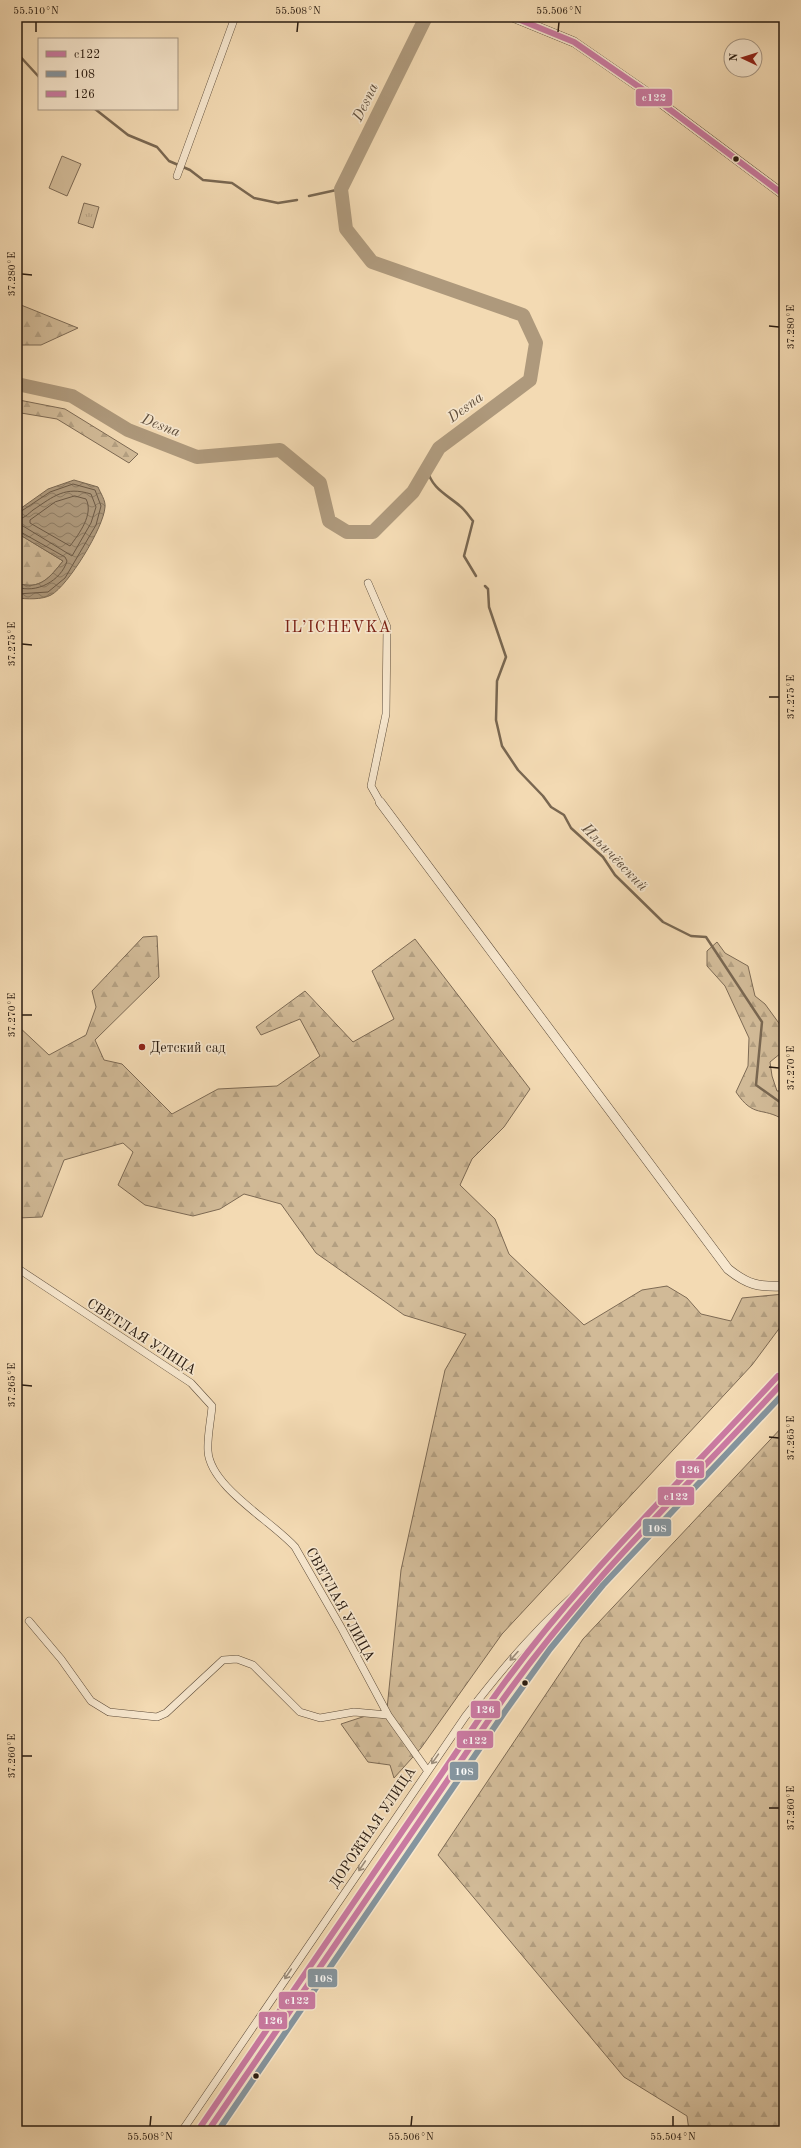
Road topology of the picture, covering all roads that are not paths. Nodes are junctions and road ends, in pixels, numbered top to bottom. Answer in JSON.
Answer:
{"nodes":[{"id":1,"x":235,"y":17,"type":"edge"},
{"id":2,"x":513,"y":17,"type":"edge"},
{"id":3,"x":177,"y":176,"type":"dead end"},
{"id":4,"x":784,"y":196,"type":"edge"},
{"id":5,"x":368,"y":583,"type":"dead end"},
{"id":6,"x":380,"y":802,"type":"joint"},
{"id":7,"x":17,"y":1268,"type":"edge"},
{"id":8,"x":784,"y":1286,"type":"edge"},
{"id":9,"x":784,"y":1381,"type":"edge"},
{"id":10,"x":613,"y":1562,"type":"junction"},
{"id":11,"x":29,"y":1621,"type":"dead end"},
{"id":12,"x":388,"y":1715,"type":"junction"},
{"id":13,"x":427,"y":1770,"type":"junction"},
{"id":14,"x":182,"y":2131,"type":"edge"},
{"id":15,"x":208,"y":2131,"type":"edge"}],
"edges":[{"from":1,"to":3,"type":"street"},
{"from":2,"to":4,"type":"street"},
{"from":5,"to":6,"type":"street"},
{"from":6,"to":8,"type":"street"},
{"from":7,"to":12,"type":"street","name":"СВЕТЛАЯ УЛИЦА"},
{"from":9,"to":10,"type":"main road"},
{"from":10,"to":13,"type":"street","name":"ДОРОЖНАЯ УЛИЦА","one_way":true},
{"from":10,"to":15,"type":"main road"},
{"from":11,"to":12,"type":"street"},
{"from":12,"to":13,"type":"street","name":"СВЕТЛАЯ УЛИЦА"},
{"from":13,"to":14,"type":"street","name":"ДОРОЖНАЯ УЛИЦА","one_way":true}]}
